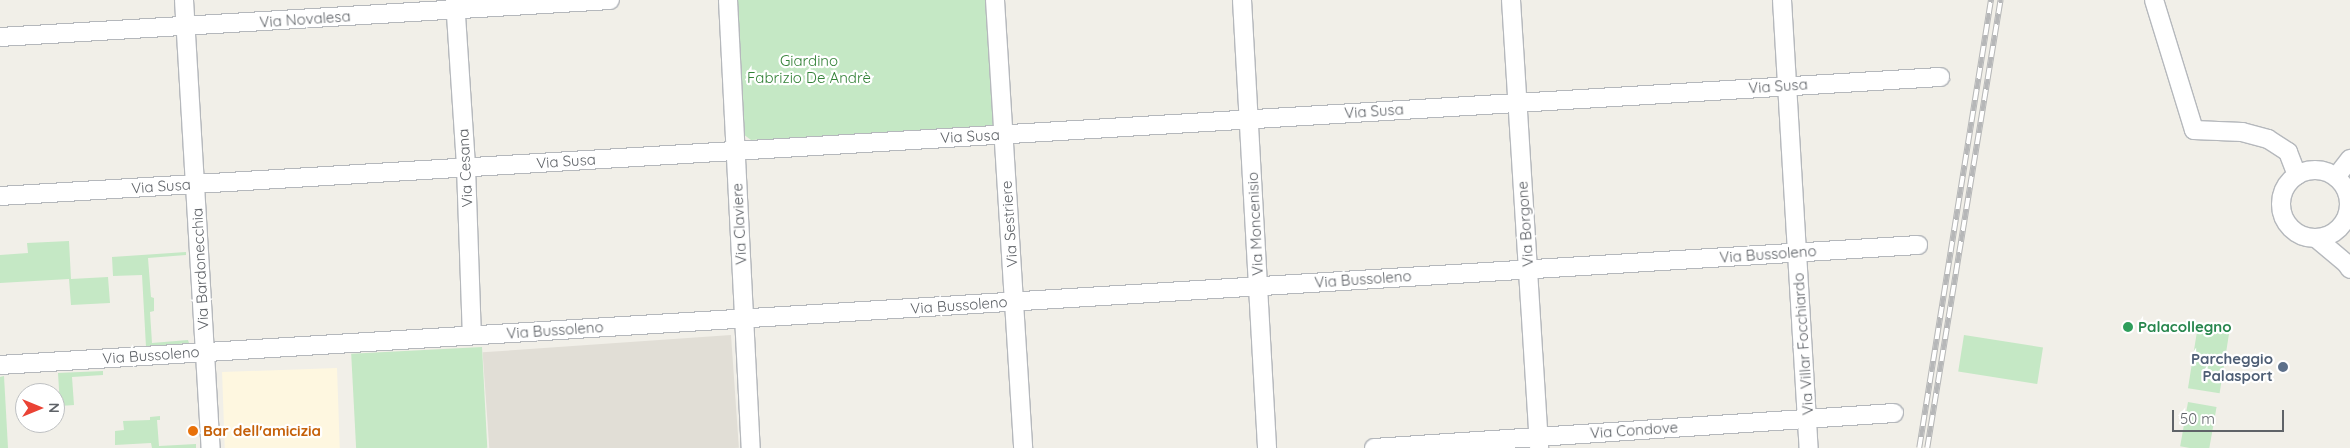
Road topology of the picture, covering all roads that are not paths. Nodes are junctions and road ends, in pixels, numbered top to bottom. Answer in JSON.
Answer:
{"nodes":[{"id":1,"x":184,"y":0,"type":"edge"},
{"id":2,"x":610,"y":0,"type":"edge"},
{"id":3,"x":728,"y":0,"type":"edge"},
{"id":4,"x":995,"y":0,"type":"edge"},
{"id":5,"x":1242,"y":0,"type":"edge"},
{"id":6,"x":1511,"y":0,"type":"edge"},
{"id":7,"x":1782,"y":0,"type":"edge"},
{"id":8,"x":2154,"y":0,"type":"edge"},
{"id":9,"x":455,"y":5,"type":"edge"},
{"id":10,"x":186,"y":27,"type":"junction"},
{"id":11,"x":0,"y":37,"type":"edge"},
{"id":12,"x":1940,"y":77,"type":"dead end"},
{"id":13,"x":1787,"y":86,"type":"junction"},
{"id":14,"x":1518,"y":102,"type":"junction"},
{"id":15,"x":1249,"y":119,"type":"junction"},
{"id":16,"x":1003,"y":134,"type":"junction"},
{"id":17,"x":736,"y":150,"type":"junction"},
{"id":18,"x":2350,"y":159,"type":"edge"},
{"id":19,"x":466,"y":167,"type":"junction"},
{"id":20,"x":2297,"y":175,"type":"junction"},
{"id":21,"x":2336,"y":177,"type":"junction"},
{"id":22,"x":195,"y":184,"type":"junction"},
{"id":23,"x":0,"y":196,"type":"edge"},
{"id":24,"x":2350,"y":205,"type":"edge"},
{"id":25,"x":2316,"y":238,"type":"junction"},
{"id":26,"x":1918,"y":245,"type":"dead end"},
{"id":27,"x":1797,"y":252,"type":"junction"},
{"id":28,"x":1528,"y":269,"type":"junction"},
{"id":29,"x":2350,"y":269,"type":"edge"},
{"id":30,"x":1258,"y":286,"type":"junction"},
{"id":31,"x":1014,"y":301,"type":"junction"},
{"id":32,"x":744,"y":318,"type":"junction"},
{"id":33,"x":472,"y":335,"type":"junction"},
{"id":34,"x":205,"y":352,"type":"junction"},
{"id":35,"x":0,"y":365,"type":"edge"},
{"id":36,"x":1894,"y":413,"type":"dead end"},
{"id":37,"x":1807,"y":419,"type":"junction"},
{"id":38,"x":1539,"y":442,"type":"edge"},
{"id":39,"x":211,"y":448,"type":"edge"},
{"id":40,"x":751,"y":448,"type":"edge"},
{"id":41,"x":1023,"y":448,"type":"edge"},
{"id":42,"x":1267,"y":448,"type":"edge"},
{"id":43,"x":1374,"y":448,"type":"edge"},
{"id":44,"x":1809,"y":448,"type":"edge"}],
"edges":[{"from":1,"to":10,"type":"street","name":"Via Bardonecchia"},
{"from":2,"to":9,"type":"street","name":"Via Novalesa"},
{"from":3,"to":17,"type":"street","name":"Via Claviere"},
{"from":4,"to":16,"type":"street","name":"Via Sestriere"},
{"from":5,"to":15,"type":"street","name":"Via Moncenisio"},
{"from":6,"to":14,"type":"street","name":"Via Borgone"},
{"from":7,"to":13,"type":"street","name":"Via Villar Focchiardo"},
{"from":8,"to":20,"type":"street"},
{"from":9,"to":10,"type":"street","name":"Via Novalesa"},
{"from":9,"to":19,"type":"street","name":"Via Cesana"},
{"from":10,"to":11,"type":"street","name":"Via Novalesa"},
{"from":10,"to":22,"type":"street","name":"Via Bardonecchia"},
{"from":12,"to":13,"type":"street","name":"Via Susa"},
{"from":13,"to":14,"type":"street","name":"Via Susa"},
{"from":13,"to":27,"type":"street","name":"Via Villar Focchiardo"},
{"from":14,"to":15,"type":"street","name":"Via Susa"},
{"from":14,"to":28,"type":"street","name":"Via Borgone"},
{"from":15,"to":16,"type":"street","name":"Via Susa"},
{"from":15,"to":30,"type":"street","name":"Via Moncenisio"},
{"from":16,"to":17,"type":"street","name":"Via Susa"},
{"from":16,"to":31,"type":"street","name":"Via Sestriere"},
{"from":17,"to":19,"type":"street","name":"Via Susa"},
{"from":17,"to":32,"type":"street","name":"Via Claviere"},
{"from":18,"to":21,"type":"street"},
{"from":19,"to":22,"type":"street","name":"Via Susa"},
{"from":19,"to":33,"type":"street","name":"Via Cesana"},
{"from":20,"to":21,"type":"street"},
{"from":20,"to":25,"type":"street"},
{"from":21,"to":24,"type":"street"},
{"from":22,"to":23,"type":"street","name":"Via Susa"},
{"from":22,"to":34,"type":"street","name":"Via Bardonecchia"},
{"from":24,"to":25,"type":"street"},
{"from":25,"to":29,"type":"street"},
{"from":26,"to":27,"type":"street","name":"Via Bussoleno"},
{"from":27,"to":28,"type":"street","name":"Via Bussoleno"},
{"from":27,"to":37,"type":"street","name":"Via Villar Focchiardo"},
{"from":28,"to":30,"type":"street","name":"Via Bussoleno"},
{"from":28,"to":38,"type":"street","name":"Via Borgone"},
{"from":30,"to":31,"type":"street","name":"Via Bussoleno"},
{"from":30,"to":42,"type":"street","name":"Via Moncenisio"},
{"from":31,"to":32,"type":"street","name":"Via Bussoleno"},
{"from":31,"to":41,"type":"street","name":"Via Sestriere"},
{"from":32,"to":33,"type":"street","name":"Via Bussoleno"},
{"from":32,"to":40,"type":"street","name":"Via Claviere"},
{"from":33,"to":34,"type":"street","name":"Via Bussoleno"},
{"from":34,"to":35,"type":"street","name":"Via Bussoleno"},
{"from":34,"to":39,"type":"street","name":"Via Bardonecchia"},
{"from":36,"to":37,"type":"street","name":"Via Condove"},
{"from":37,"to":38,"type":"street","name":"Via Condove"},
{"from":37,"to":44,"type":"street","name":"Via Villar Focchiardo"},
{"from":38,"to":43,"type":"street","name":"Via Condove"}]}
